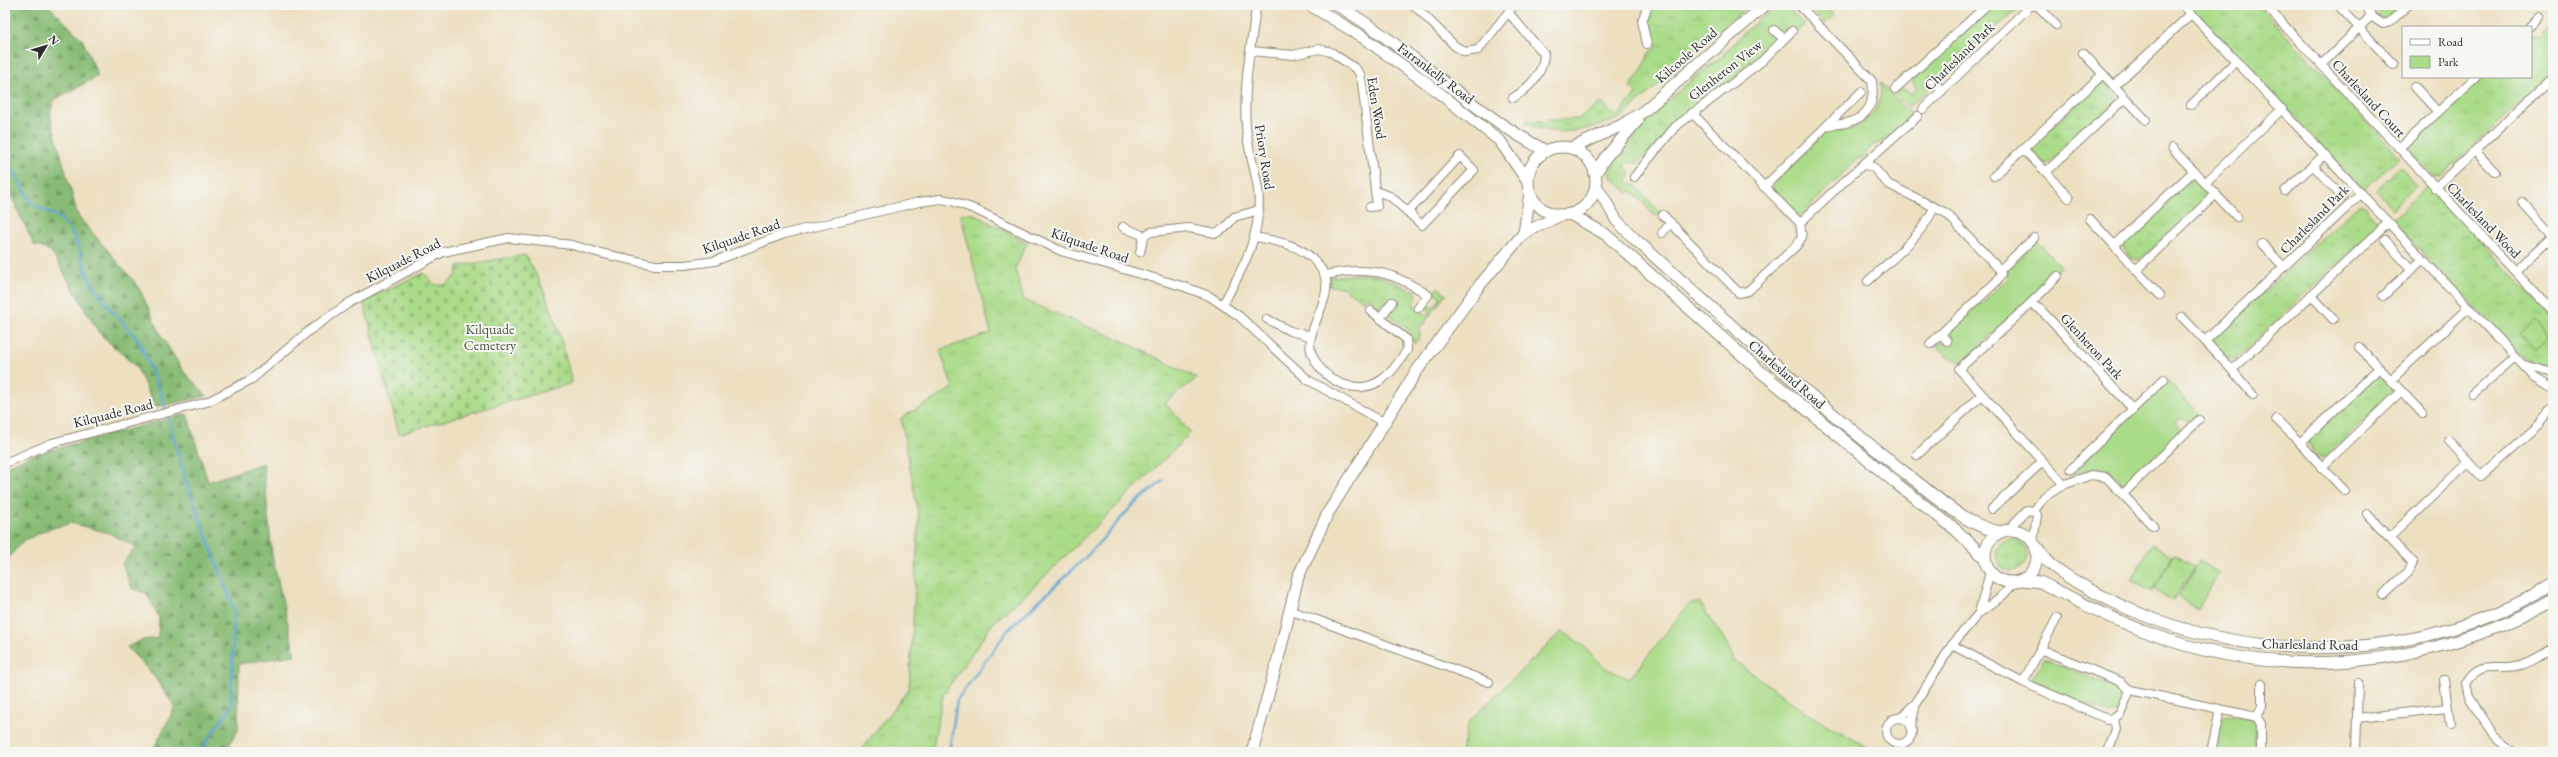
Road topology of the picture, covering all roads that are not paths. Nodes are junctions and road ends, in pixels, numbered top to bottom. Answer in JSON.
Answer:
{"nodes":[{"id":1,"x":1310,"y":5,"type":"edge"},
{"id":2,"x":1337,"y":5,"type":"edge"},
{"id":3,"x":1414,"y":5,"type":"edge"},
{"id":4,"x":1514,"y":5,"type":"edge"},
{"id":5,"x":1648,"y":5,"type":"edge"},
{"id":6,"x":1765,"y":5,"type":"edge"},
{"id":7,"x":1799,"y":5,"type":"edge"},
{"id":8,"x":1987,"y":5,"type":"edge"},
{"id":9,"x":2183,"y":5,"type":"edge"},
{"id":10,"x":2265,"y":5,"type":"edge"},
{"id":11,"x":2338,"y":5,"type":"edge"},
{"id":12,"x":2366,"y":5,"type":"edge"},
{"id":13,"x":2408,"y":5,"type":"edge"},
{"id":14,"x":2030,"y":6,"type":"edge"},
{"id":15,"x":1256,"y":8,"type":"dead end"},
{"id":16,"x":1508,"y":12,"type":"junction"},
{"id":17,"x":2191,"y":14,"type":"junction"},
{"id":18,"x":2372,"y":16,"type":"junction"},
{"id":19,"x":2540,"y":17,"type":"dead end"},
{"id":20,"x":2056,"y":25,"type":"dead end"},
{"id":21,"x":2530,"y":26,"type":"edge"},
{"id":22,"x":2360,"y":28,"type":"junction"},
{"id":23,"x":1774,"y":30,"type":"dead end"},
{"id":24,"x":1792,"y":30,"type":"dead end"},
{"id":25,"x":1783,"y":38,"type":"junction"},
{"id":26,"x":1647,"y":44,"type":"dead end"},
{"id":27,"x":1251,"y":51,"type":"junction"},
{"id":28,"x":2082,"y":53,"type":"dead end"},
{"id":29,"x":2236,"y":61,"type":"junction"},
{"id":30,"x":2321,"y":65,"type":"junction"},
{"id":31,"x":2394,"y":65,"type":"dead end"},
{"id":32,"x":2103,"y":74,"type":"junction"},
{"id":33,"x":1931,"y":78,"type":"dead end"},
{"id":34,"x":2475,"y":78,"type":"edge"},
{"id":35,"x":2553,"y":78,"type":"edge"},
{"id":36,"x":2114,"y":86,"type":"junction"},
{"id":37,"x":2415,"y":88,"type":"dead end"},
{"id":38,"x":1895,"y":89,"type":"dead end"},
{"id":39,"x":1942,"y":91,"type":"junction"},
{"id":40,"x":1861,"y":92,"type":"dead end"},
{"id":41,"x":1513,"y":98,"type":"dead end"},
{"id":42,"x":2125,"y":98,"type":"junction"},
{"id":43,"x":2191,"y":105,"type":"dead end"},
{"id":44,"x":1923,"y":109,"type":"dead end"},
{"id":45,"x":2282,"y":109,"type":"junction"},
{"id":46,"x":1644,"y":111,"type":"junction"},
{"id":47,"x":2438,"y":112,"type":"junction"},
{"id":48,"x":1692,"y":113,"type":"junction"},
{"id":49,"x":1918,"y":116,"type":"dead end"},
{"id":50,"x":2146,"y":120,"type":"dead end"},
{"id":51,"x":1829,"y":125,"type":"junction"},
{"id":52,"x":1572,"y":148,"type":"junction"},
{"id":53,"x":2172,"y":148,"type":"dead end"},
{"id":54,"x":2399,"y":148,"type":"junction"},
{"id":55,"x":2023,"y":149,"type":"junction"},
{"id":56,"x":1546,"y":151,"type":"junction"},
{"id":57,"x":2475,"y":151,"type":"junction"},
{"id":58,"x":2324,"y":155,"type":"junction"},
{"id":59,"x":1865,"y":165,"type":"junction"},
{"id":60,"x":2313,"y":165,"type":"junction"},
{"id":61,"x":2194,"y":171,"type":"junction"},
{"id":62,"x":2420,"y":171,"type":"joint"},
{"id":63,"x":2046,"y":172,"type":"junction"},
{"id":64,"x":2495,"y":172,"type":"dead end"},
{"id":65,"x":1994,"y":176,"type":"dead end"},
{"id":66,"x":1634,"y":177,"type":"dead end"},
{"id":67,"x":1596,"y":179,"type":"junction"},
{"id":68,"x":2205,"y":182,"type":"junction"},
{"id":69,"x":1764,"y":187,"type":"junction"},
{"id":70,"x":1529,"y":188,"type":"junction"},
{"id":71,"x":2435,"y":188,"type":"junction"},
{"id":72,"x":1375,"y":191,"type":"junction"},
{"id":73,"x":2285,"y":191,"type":"dead end"},
{"id":74,"x":2216,"y":194,"type":"junction"},
{"id":75,"x":2361,"y":194,"type":"junction"},
{"id":76,"x":2342,"y":197,"type":"dead end"},
{"id":77,"x":2070,"y":198,"type":"dead end"},
{"id":78,"x":2522,"y":202,"type":"dead end"},
{"id":79,"x":1370,"y":207,"type":"dead end"},
{"id":80,"x":1934,"y":208,"type":"junction"},
{"id":81,"x":1259,"y":210,"type":"junction"},
{"id":82,"x":1408,"y":212,"type":"junction"},
{"id":83,"x":1566,"y":215,"type":"junction"},
{"id":84,"x":1663,"y":215,"type":"dead end"},
{"id":85,"x":2237,"y":216,"type":"dead end"},
{"id":86,"x":2090,"y":219,"type":"dead end"},
{"id":87,"x":1671,"y":223,"type":"junction"},
{"id":88,"x":2388,"y":223,"type":"junction"},
{"id":89,"x":1800,"y":224,"type":"junction"},
{"id":90,"x":1122,"y":227,"type":"dead end"},
{"id":91,"x":1524,"y":233,"type":"junction"},
{"id":92,"x":1662,"y":233,"type":"dead end"},
{"id":93,"x":2553,"y":235,"type":"edge"},
{"id":94,"x":1144,"y":236,"type":"junction"},
{"id":95,"x":1255,"y":237,"type":"junction"},
{"id":96,"x":2034,"y":238,"type":"dead end"},
{"id":97,"x":2385,"y":240,"type":"dead end"},
{"id":98,"x":2262,"y":244,"type":"dead end"},
{"id":99,"x":2114,"y":245,"type":"junction"},
{"id":100,"x":1140,"y":252,"type":"dead end"},
{"id":101,"x":2422,"y":260,"type":"junction"},
{"id":102,"x":2284,"y":267,"type":"junction"},
{"id":103,"x":2000,"y":270,"type":"junction"},
{"id":104,"x":2136,"y":270,"type":"junction"},
{"id":105,"x":2412,"y":270,"type":"junction"},
{"id":106,"x":2515,"y":271,"type":"junction"},
{"id":107,"x":1325,"y":275,"type":"junction"},
{"id":108,"x":2058,"y":276,"type":"dead end"},
{"id":109,"x":1868,"y":281,"type":"dead end"},
{"id":110,"x":2160,"y":295,"type":"dead end"},
{"id":111,"x":2311,"y":295,"type":"junction"},
{"id":112,"x":2383,"y":296,"type":"dead end"},
{"id":113,"x":1392,"y":302,"type":"dead end"},
{"id":114,"x":1223,"y":304,"type":"junction"},
{"id":115,"x":2030,"y":304,"type":"junction"},
{"id":116,"x":1418,"y":308,"type":"dead end"},
{"id":117,"x":2468,"y":308,"type":"junction"},
{"id":118,"x":1371,"y":311,"type":"dead end"},
{"id":119,"x":2553,"y":312,"type":"edge"},
{"id":120,"x":2182,"y":317,"type":"dead end"},
{"id":121,"x":1380,"y":318,"type":"junction"},
{"id":122,"x":2333,"y":319,"type":"dead end"},
{"id":123,"x":1267,"y":320,"type":"dead end"},
{"id":124,"x":1941,"y":334,"type":"junction"},
{"id":125,"x":1311,"y":336,"type":"junction"},
{"id":126,"x":1947,"y":341,"type":"dead end"},
{"id":127,"x":2205,"y":341,"type":"junction"},
{"id":128,"x":1930,"y":344,"type":"dead end"},
{"id":129,"x":2360,"y":346,"type":"dead end"},
{"id":130,"x":2515,"y":357,"type":"junction"},
{"id":131,"x":2523,"y":365,"type":"junction"},
{"id":132,"x":2379,"y":368,"type":"junction"},
{"id":133,"x":2232,"y":370,"type":"junction"},
{"id":134,"x":2553,"y":373,"type":"edge"},
{"id":135,"x":2164,"y":378,"type":"dead end"},
{"id":136,"x":2391,"y":380,"type":"junction"},
{"id":137,"x":2553,"y":390,"type":"edge"},
{"id":138,"x":2401,"y":391,"type":"junction"},
{"id":139,"x":2473,"y":394,"type":"dead end"},
{"id":140,"x":1982,"y":395,"type":"junction"},
{"id":141,"x":2253,"y":395,"type":"dead end"},
{"id":142,"x":2553,"y":408,"type":"edge"},
{"id":143,"x":2133,"y":409,"type":"junction"},
{"id":144,"x":2422,"y":413,"type":"dead end"},
{"id":145,"x":2553,"y":418,"type":"edge"},
{"id":146,"x":2276,"y":419,"type":"dead end"},
{"id":147,"x":2199,"y":420,"type":"dead end"},
{"id":148,"x":1383,"y":422,"type":"junction"},
{"id":149,"x":2539,"y":425,"type":"junction"},
{"id":150,"x":2449,"y":442,"type":"dead end"},
{"id":151,"x":2300,"y":443,"type":"junction"},
{"id":152,"x":1917,"y":455,"type":"dead end"},
{"id":153,"x":2043,"y":461,"type":"junction"},
{"id":154,"x":2468,"y":462,"type":"junction"},
{"id":155,"x":5,"y":463,"type":"edge"},
{"id":156,"x":2322,"y":467,"type":"junction"},
{"id":157,"x":2071,"y":469,"type":"dead end"},
{"id":158,"x":2063,"y":486,"type":"junction"},
{"id":159,"x":2345,"y":491,"type":"dead end"},
{"id":160,"x":2123,"y":494,"type":"junction"},
{"id":161,"x":1992,"y":509,"type":"dead end"},
{"id":162,"x":2034,"y":511,"type":"junction"},
{"id":163,"x":2367,"y":514,"type":"dead end"},
{"id":164,"x":2153,"y":526,"type":"dead end"},
{"id":165,"x":2005,"y":531,"type":"junction"},
{"id":166,"x":2390,"y":538,"type":"junction"},
{"id":167,"x":2035,"y":544,"type":"junction"},
{"id":168,"x":1985,"y":558,"type":"junction"},
{"id":169,"x":1990,"y":572,"type":"junction"},
{"id":170,"x":2019,"y":582,"type":"junction"},
{"id":171,"x":2553,"y":584,"type":"edge"},
{"id":172,"x":2383,"y":594,"type":"dead end"},
{"id":173,"x":2553,"y":600,"type":"edge"},
{"id":174,"x":1289,"y":610,"type":"junction"},
{"id":175,"x":1979,"y":613,"type":"junction"},
{"id":176,"x":2057,"y":618,"type":"dead end"},
{"id":177,"x":1952,"y":645,"type":"junction"},
{"id":178,"x":2553,"y":647,"type":"edge"},
{"id":179,"x":2040,"y":649,"type":"junction"},
{"id":180,"x":2444,"y":680,"type":"dead end"},
{"id":181,"x":1489,"y":682,"type":"dead end"},
{"id":182,"x":2023,"y":682,"type":"junction"},
{"id":183,"x":2358,"y":683,"type":"dead end"},
{"id":184,"x":2262,"y":684,"type":"dead end"},
{"id":185,"x":2130,"y":690,"type":"junction"},
{"id":186,"x":1916,"y":703,"type":"junction"},
{"id":187,"x":2447,"y":708,"type":"junction"},
{"id":188,"x":2220,"y":710,"type":"junction"},
{"id":189,"x":2257,"y":717,"type":"junction"},
{"id":190,"x":1900,"y":718,"type":"junction"},
{"id":191,"x":2114,"y":718,"type":"junction"},
{"id":192,"x":2357,"y":718,"type":"junction"},
{"id":193,"x":2450,"y":724,"type":"dead end"},
{"id":194,"x":1911,"y":726,"type":"junction"},
{"id":195,"x":1252,"y":752,"type":"edge"},
{"id":196,"x":2108,"y":752,"type":"edge"},
{"id":197,"x":2211,"y":752,"type":"edge"},
{"id":198,"x":2261,"y":752,"type":"edge"},
{"id":199,"x":2356,"y":752,"type":"edge"},
{"id":200,"x":2513,"y":752,"type":"edge"}],
"edges":[{"from":1,"to":70,"type":"main road","name":"Farrankelly Road"},
{"from":2,"to":56,"type":"main road","name":"Farrankelly Road"},
{"from":3,"to":16,"type":"street"},
{"from":4,"to":16,"type":"street"},
{"from":5,"to":26,"type":"street"},
{"from":6,"to":46,"type":"main road","name":"Kilcoole Road"},
{"from":7,"to":51,"type":"street"},
{"from":8,"to":38,"type":"street","name":"Charlesland Park"},
{"from":9,"to":17,"type":"street","name":"Charlesland Park"},
{"from":10,"to":30,"type":"street","name":"Charlesland Court"},
{"from":11,"to":22,"type":"street"},
{"from":12,"to":18,"type":"street"},
{"from":13,"to":18,"type":"street"},
{"from":14,"to":20,"type":"street","name":"Charlesland Park"},
{"from":14,"to":39,"type":"street","name":"Charlesland Park"},
{"from":15,"to":27,"type":"street","name":"Priory Road"},
{"from":16,"to":41,"type":"street"},
{"from":17,"to":29,"type":"street","name":"Charlesland Park"},
{"from":17,"to":36,"type":"street"},
{"from":18,"to":22,"type":"street","name":"Charlesland Court"},
{"from":19,"to":21,"type":"street"},
{"from":22,"to":30,"type":"street","name":"Charlesland Court"},
{"from":22,"to":31,"type":"street"},
{"from":23,"to":25,"type":"street"},
{"from":24,"to":25,"type":"street","name":"Glenheron View"},
{"from":25,"to":48,"type":"street","name":"Glenheron View"},
{"from":27,"to":72,"type":"street","name":"Eden Wood"},
{"from":27,"to":81,"type":"street","name":"Priory Road"},
{"from":28,"to":32,"type":"street"},
{"from":29,"to":43,"type":"street"},
{"from":29,"to":45,"type":"street","name":"Charlesland Park"},
{"from":30,"to":54,"type":"street","name":"Charlesland Court"},
{"from":32,"to":36,"type":"street"},
{"from":32,"to":55,"type":"street"},
{"from":33,"to":39,"type":"street"},
{"from":34,"to":47,"type":"street","name":"Charlesland Court"},
{"from":35,"to":57,"type":"street","name":"Charlesland Wood"},
{"from":36,"to":42,"type":"street"},
{"from":37,"to":47,"type":"street"},
{"from":39,"to":44,"type":"street","name":"Charlesland Park"},
{"from":40,"to":51,"type":"street"},
{"from":42,"to":50,"type":"street"},
{"from":42,"to":63,"type":"street"},
{"from":45,"to":58,"type":"street","name":"Charlesland Park"},
{"from":45,"to":68,"type":"street"},
{"from":46,"to":52,"type":"main road"},
{"from":46,"to":67,"type":"main road"},
{"from":47,"to":54,"type":"street","name":"Charlesland Court"},
{"from":48,"to":66,"type":"street","name":"Glenheron View"},
{"from":48,"to":69,"type":"street","name":"Glenheron View"},
{"from":49,"to":59,"type":"street"},
{"from":51,"to":69,"type":"street"},
{"from":52,"to":56,"type":"main road"},
{"from":52,"to":67,"type":"main road"},
{"from":53,"to":61,"type":"street"},
{"from":54,"to":62,"type":"street","name":"Charlesland Court"},
{"from":55,"to":63,"type":"street"},
{"from":55,"to":65,"type":"street"},
{"from":56,"to":70,"type":"main road"},
{"from":57,"to":64,"type":"street"},
{"from":57,"to":71,"type":"street","name":"Charlesland Wood"},
{"from":58,"to":60,"type":"street"},
{"from":58,"to":75,"type":"street","name":"Charlesland Park"},
{"from":59,"to":80,"type":"street"},
{"from":59,"to":89,"type":"street"},
{"from":60,"to":73,"type":"street"},
{"from":60,"to":76,"type":"street","name":"Charlesland Park"},
{"from":61,"to":68,"type":"street"},
{"from":61,"to":99,"type":"street"},
{"from":62,"to":71,"type":"street","name":"Charlesland Wood"},
{"from":63,"to":77,"type":"street"},
{"from":67,"to":83,"type":"main road"},
{"from":67,"to":165,"type":"main road","name":"Charlesland Road"},
{"from":68,"to":74,"type":"street"},
{"from":69,"to":89,"type":"street","name":"Glenheron View"},
{"from":70,"to":83,"type":"main road"},
{"from":70,"to":91,"type":"main road"},
{"from":71,"to":106,"type":"street","name":"Charlesland Wood"},
{"from":72,"to":79,"type":"street","name":"Eden Wood"},
{"from":72,"to":82,"type":"street"},
{"from":74,"to":85,"type":"street"},
{"from":74,"to":104,"type":"street"},
{"from":75,"to":88,"type":"street"},
{"from":75,"to":102,"type":"street","name":"Charlesland Park"},
{"from":78,"to":93,"type":"street","name":"Charlesland Wood"},
{"from":80,"to":103,"type":"street"},
{"from":80,"to":109,"type":"street"},
{"from":81,"to":94,"type":"street"},
{"from":81,"to":95,"type":"street","name":"Priory Road"},
{"from":82,"to":82,"type":"street"},
{"from":83,"to":91,"type":"main road"},
{"from":83,"to":168,"type":"main road","name":"Charlesland Road"},
{"from":84,"to":87,"type":"street"},
{"from":86,"to":99,"type":"street"},
{"from":87,"to":89,"type":"street"},
{"from":87,"to":92,"type":"street"},
{"from":88,"to":101,"type":"street"},
{"from":88,"to":111,"type":"street"},
{"from":90,"to":94,"type":"street"},
{"from":91,"to":148,"type":"main road"},
{"from":93,"to":106,"type":"street","name":"Charlesland Wood"},
{"from":94,"to":100,"type":"street"},
{"from":95,"to":107,"type":"street"},
{"from":95,"to":114,"type":"street","name":"Priory Road"},
{"from":96,"to":103,"type":"street"},
{"from":97,"to":105,"type":"street"},
{"from":98,"to":102,"type":"street","name":"Charlesland Park"},
{"from":99,"to":104,"type":"street"},
{"from":101,"to":105,"type":"street"},
{"from":101,"to":117,"type":"street"},
{"from":102,"to":127,"type":"street","name":"Charlesland Park"},
{"from":103,"to":124,"type":"street"},
{"from":104,"to":110,"type":"street"},
{"from":105,"to":112,"type":"street"},
{"from":106,"to":119,"type":"street","name":"Charlesland Wood"},
{"from":107,"to":116,"type":"street"},
{"from":107,"to":125,"type":"street"},
{"from":108,"to":115,"type":"street"},
{"from":111,"to":122,"type":"street"},
{"from":111,"to":133,"type":"street"},
{"from":113,"to":121,"type":"street"},
{"from":114,"to":148,"type":"street","name":"Kilquade Road"},
{"from":114,"to":155,"type":"street","name":"Kilquade Road"},
{"from":115,"to":140,"type":"street"},
{"from":115,"to":143,"type":"street","name":"Glenheron Park"},
{"from":117,"to":130,"type":"street"},
{"from":117,"to":136,"type":"street"},
{"from":118,"to":121,"type":"street"},
{"from":120,"to":127,"type":"street"},
{"from":121,"to":125,"type":"street"},
{"from":123,"to":125,"type":"street"},
{"from":124,"to":126,"type":"street"},
{"from":124,"to":128,"type":"street"},
{"from":127,"to":133,"type":"street"},
{"from":129,"to":132,"type":"street"},
{"from":130,"to":131,"type":"street"},
{"from":130,"to":139,"type":"street"},
{"from":131,"to":134,"type":"street"},
{"from":131,"to":137,"type":"street"},
{"from":132,"to":136,"type":"street"},
{"from":132,"to":151,"type":"street"},
{"from":133,"to":141,"type":"street"},
{"from":135,"to":143,"type":"street"},
{"from":136,"to":138,"type":"street"},
{"from":138,"to":144,"type":"street"},
{"from":138,"to":156,"type":"street"},
{"from":140,"to":152,"type":"street"},
{"from":140,"to":153,"type":"street"},
{"from":142,"to":149,"type":"street"},
{"from":143,"to":157,"type":"street"},
{"from":145,"to":149,"type":"street"},
{"from":146,"to":151,"type":"street"},
{"from":147,"to":160,"type":"street"},
{"from":148,"to":174,"type":"main road"},
{"from":149,"to":154,"type":"street"},
{"from":150,"to":154,"type":"street"},
{"from":151,"to":156,"type":"street"},
{"from":153,"to":158,"type":"street"},
{"from":153,"to":161,"type":"street"},
{"from":154,"to":166,"type":"street"},
{"from":156,"to":159,"type":"street"},
{"from":158,"to":160,"type":"street"},
{"from":158,"to":162,"type":"street"},
{"from":160,"to":164,"type":"street"},
{"from":162,"to":165,"type":"street"},
{"from":162,"to":167,"type":"street"},
{"from":163,"to":166,"type":"street"},
{"from":165,"to":167,"type":"main road"},
{"from":165,"to":168,"type":"main road"},
{"from":166,"to":172,"type":"street"},
{"from":167,"to":170,"type":"main road"},
{"from":167,"to":171,"type":"main road","name":"Charlesland Road"},
{"from":168,"to":169,"type":"main road"},
{"from":169,"to":170,"type":"main road"},
{"from":169,"to":175,"type":"street"},
{"from":170,"to":173,"type":"main road","name":"Charlesland Road"},
{"from":170,"to":175,"type":"street"},
{"from":174,"to":181,"type":"street"},
{"from":174,"to":195,"type":"main road"},
{"from":175,"to":177,"type":"street"},
{"from":176,"to":179,"type":"street"},
{"from":177,"to":182,"type":"street"},
{"from":177,"to":186,"type":"street"},
{"from":178,"to":200,"type":"street"},
{"from":179,"to":182,"type":"street"},
{"from":179,"to":185,"type":"street"},
{"from":180,"to":187,"type":"street"},
{"from":182,"to":191,"type":"street"},
{"from":183,"to":192,"type":"street"},
{"from":184,"to":189,"type":"street"},
{"from":185,"to":188,"type":"street"},
{"from":185,"to":191,"type":"street"},
{"from":186,"to":190,"type":"street"},
{"from":186,"to":194,"type":"street"},
{"from":187,"to":192,"type":"street"},
{"from":187,"to":193,"type":"street"},
{"from":188,"to":189,"type":"street"},
{"from":188,"to":197,"type":"street"},
{"from":189,"to":198,"type":"street"},
{"from":190,"to":194,"type":"street"},
{"from":190,"to":194,"type":"street"},
{"from":191,"to":196,"type":"street"},
{"from":192,"to":199,"type":"street"}]}
